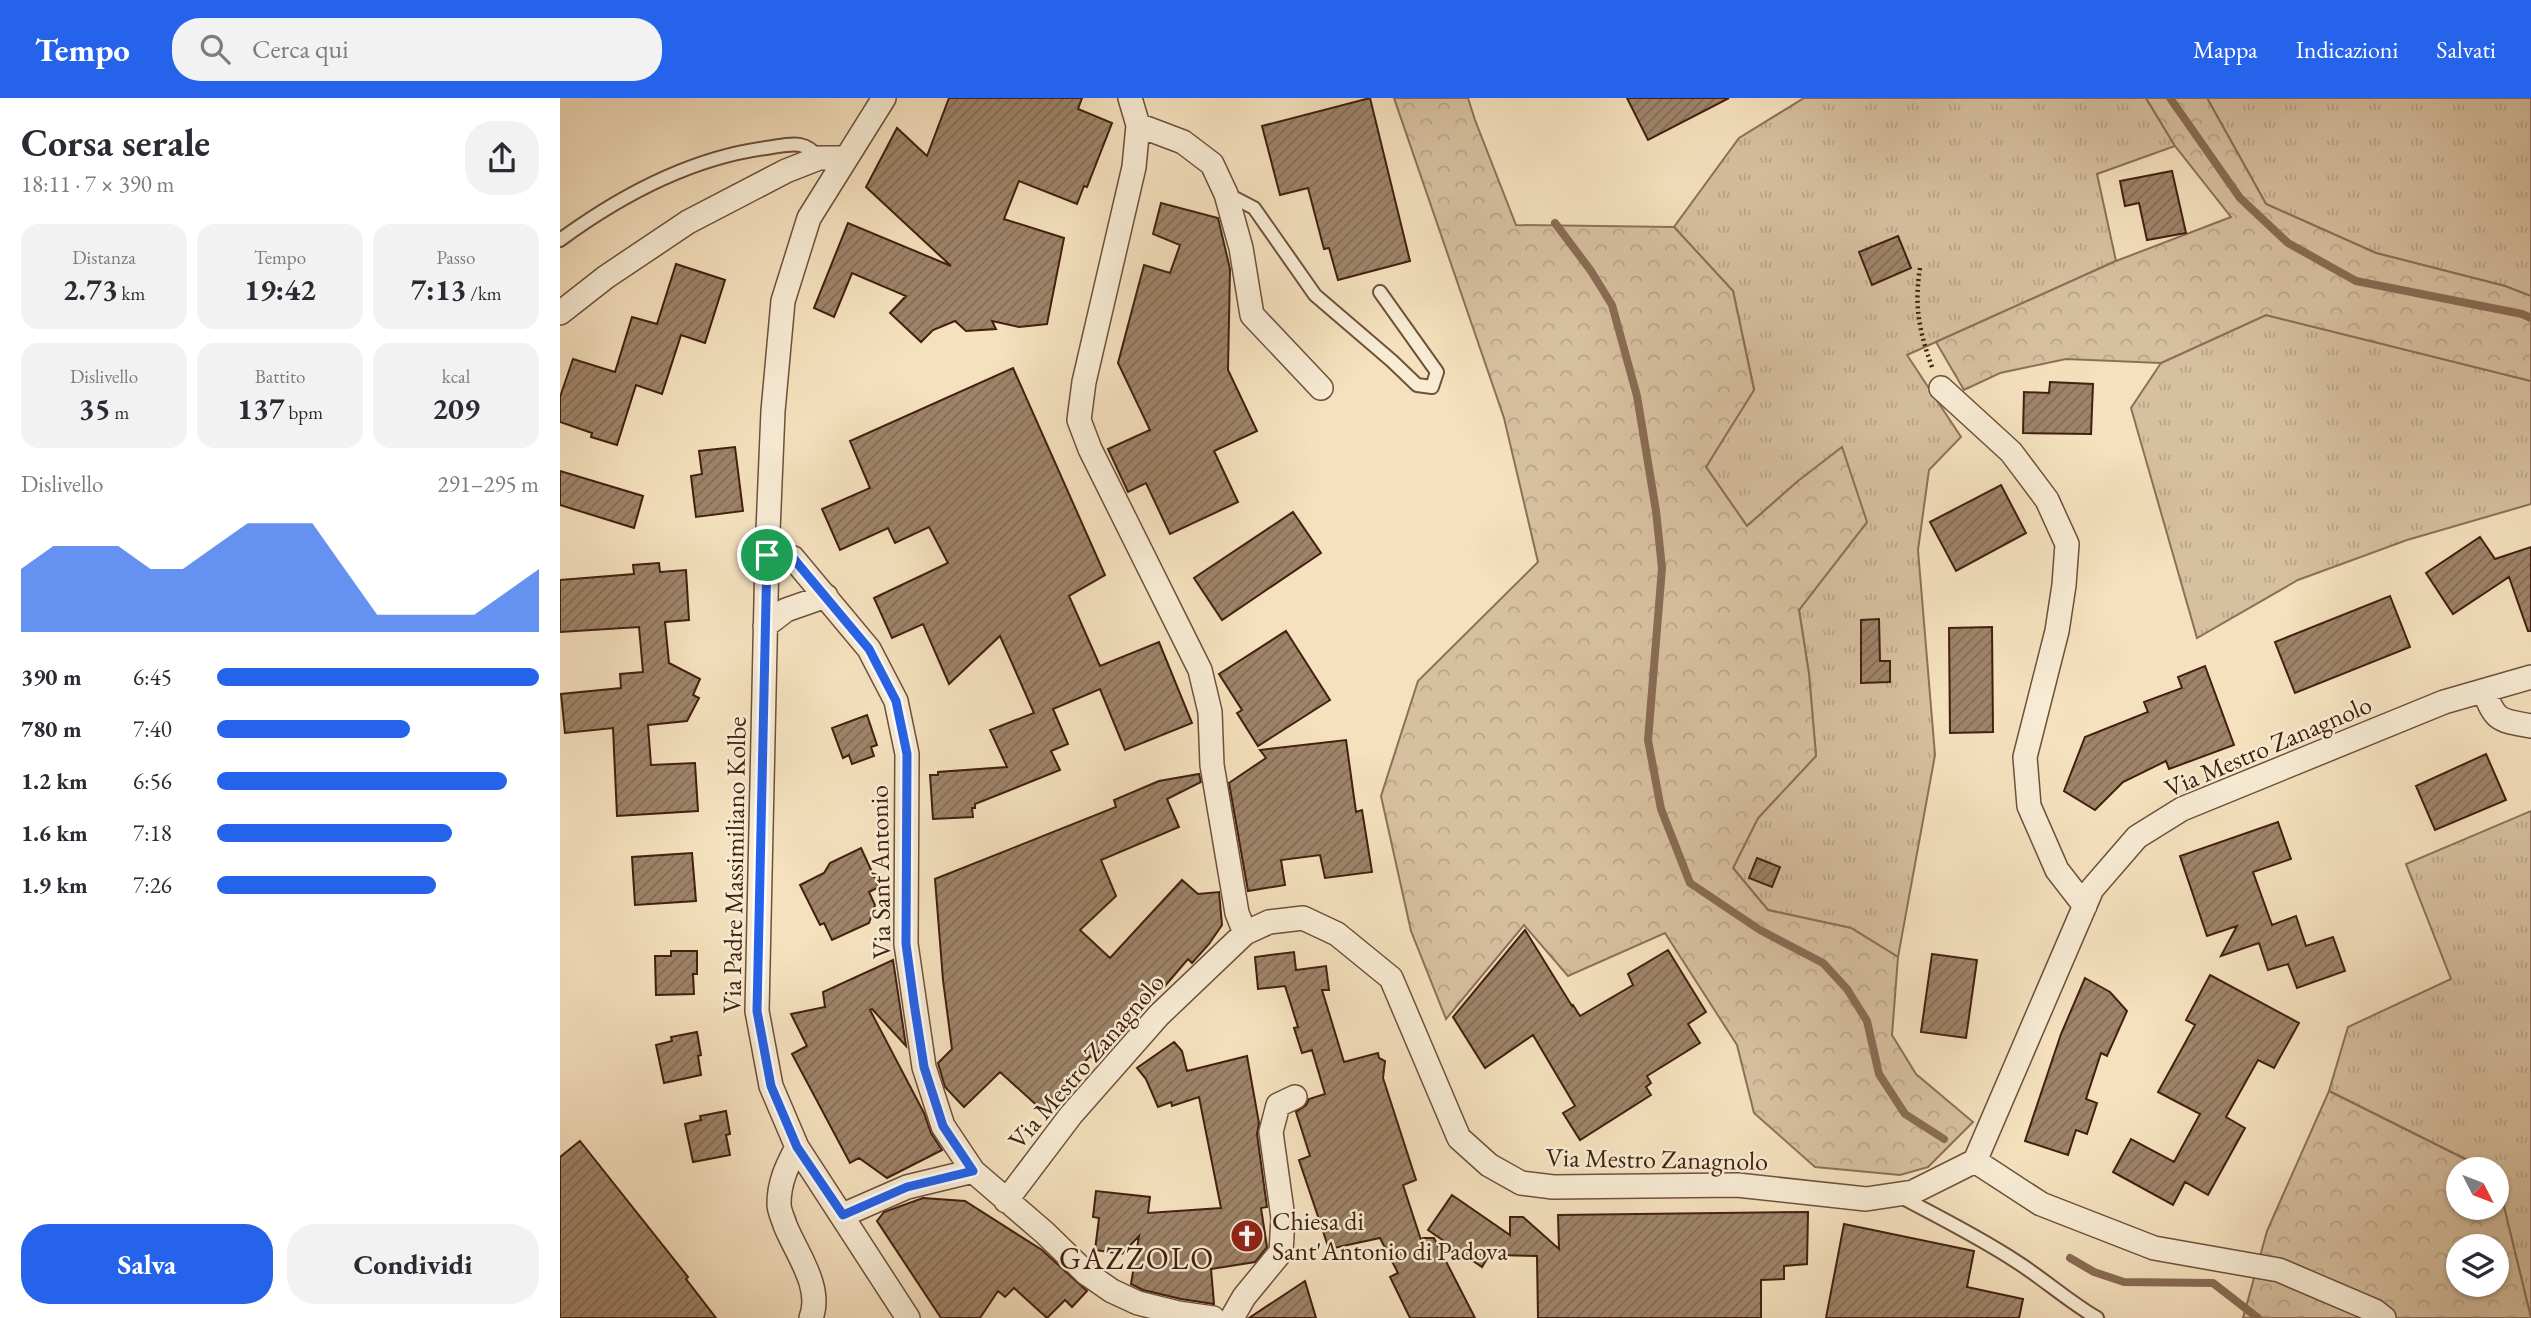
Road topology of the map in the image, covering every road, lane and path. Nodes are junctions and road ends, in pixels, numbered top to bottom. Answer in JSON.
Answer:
{"nodes":[{"id":1,"x":884,"y":98,"type":"edge"},
{"id":2,"x":1130,"y":98,"type":"edge"},
{"id":3,"x":1138,"y":125,"type":"junction"},
{"id":4,"x":819,"y":158,"type":"junction"},
{"id":5,"x":845,"y":158,"type":"junction"},
{"id":6,"x":1226,"y":194,"type":"junction"},
{"id":7,"x":560,"y":240,"type":"edge"},
{"id":8,"x":1920,"y":268,"type":"dead end"},
{"id":9,"x":1380,"y":292,"type":"dead end"},
{"id":10,"x":560,"y":313,"type":"edge"},
{"id":11,"x":1321,"y":388,"type":"dead end"},
{"id":12,"x":1941,"y":388,"type":"joint"},
{"id":13,"x":767,"y":555,"type":"junction"},
{"id":14,"x":826,"y":596,"type":"junction"},
{"id":15,"x":765,"y":626,"type":"junction"},
{"id":16,"x":2531,"y":677,"type":"edge"},
{"id":17,"x":2484,"y":691,"type":"junction"},
{"id":18,"x":2531,"y":726,"type":"edge"},
{"id":19,"x":2085,"y":906,"type":"junction"},
{"id":20,"x":1245,"y":933,"type":"junction"},
{"id":21,"x":1294,"y":1097,"type":"dead end"},
{"id":22,"x":797,"y":1147,"type":"junction"},
{"id":23,"x":1975,"y":1161,"type":"junction"},
{"id":24,"x":973,"y":1171,"type":"junction"},
{"id":25,"x":1896,"y":1194,"type":"junction"},
{"id":26,"x":1006,"y":1202,"type":"junction"},
{"id":27,"x":843,"y":1215,"type":"junction"},
{"id":28,"x":1138,"y":1310,"type":"edge"},
{"id":29,"x":1209,"y":1317,"type":"edge"},
{"id":30,"x":811,"y":1318,"type":"edge"},
{"id":31,"x":908,"y":1318,"type":"edge"},
{"id":32,"x":1232,"y":1318,"type":"edge"},
{"id":33,"x":2097,"y":1318,"type":"edge"},
{"id":34,"x":2384,"y":1318,"type":"edge"}],
"edges":[{"from":1,"to":5,"type":"street"},
{"from":2,"to":3,"type":"street"},
{"from":3,"to":6,"type":"street"},
{"from":3,"to":20,"type":"street"},
{"from":4,"to":5,"type":"street"},
{"from":4,"to":7,"type":"lane"},
{"from":4,"to":10,"type":"street"},
{"from":5,"to":13,"type":"street"},
{"from":6,"to":9,"type":"lane"},
{"from":6,"to":11,"type":"street"},
{"from":8,"to":12,"type":"path"},
{"from":12,"to":19,"type":"street"},
{"from":13,"to":14,"type":"street","name":"Via Sant'Antonio"},
{"from":13,"to":15,"type":"street"},
{"from":14,"to":15,"type":"street"},
{"from":14,"to":24,"type":"street","name":"Via Sant'Antonio"},
{"from":15,"to":22,"type":"street","name":"Via Padre Massimiliano Kolbe"},
{"from":16,"to":17,"type":"street","name":"Via Mestro Zanagnolo"},
{"from":17,"to":18,"type":"street"},
{"from":17,"to":19,"type":"street","name":"Via Mestro Zanagnolo"},
{"from":19,"to":23,"type":"street","name":"Via Mestro Zanagnolo"},
{"from":20,"to":25,"type":"street","name":"Via Mestro Zanagnolo"},
{"from":20,"to":26,"type":"street","name":"Via Mestro Zanagnolo"},
{"from":21,"to":32,"type":"street"},
{"from":22,"to":27,"type":"street","name":"Via Padre Massimiliano Kolbe"},
{"from":22,"to":30,"type":"street"},
{"from":23,"to":25,"type":"street","name":"Via Mestro Zanagnolo"},
{"from":23,"to":34,"type":"street"},
{"from":24,"to":26,"type":"street","name":"Via Sant'Antonio"},
{"from":24,"to":27,"type":"street"},
{"from":25,"to":33,"type":"lane"},
{"from":26,"to":28,"type":"street","name":"Via Sant'Antonio"},
{"from":27,"to":31,"type":"street","name":"Via Padre Massimiliano Kolbe"},
{"from":28,"to":29,"type":"street","name":"Via Sant'Antonio"}]}
